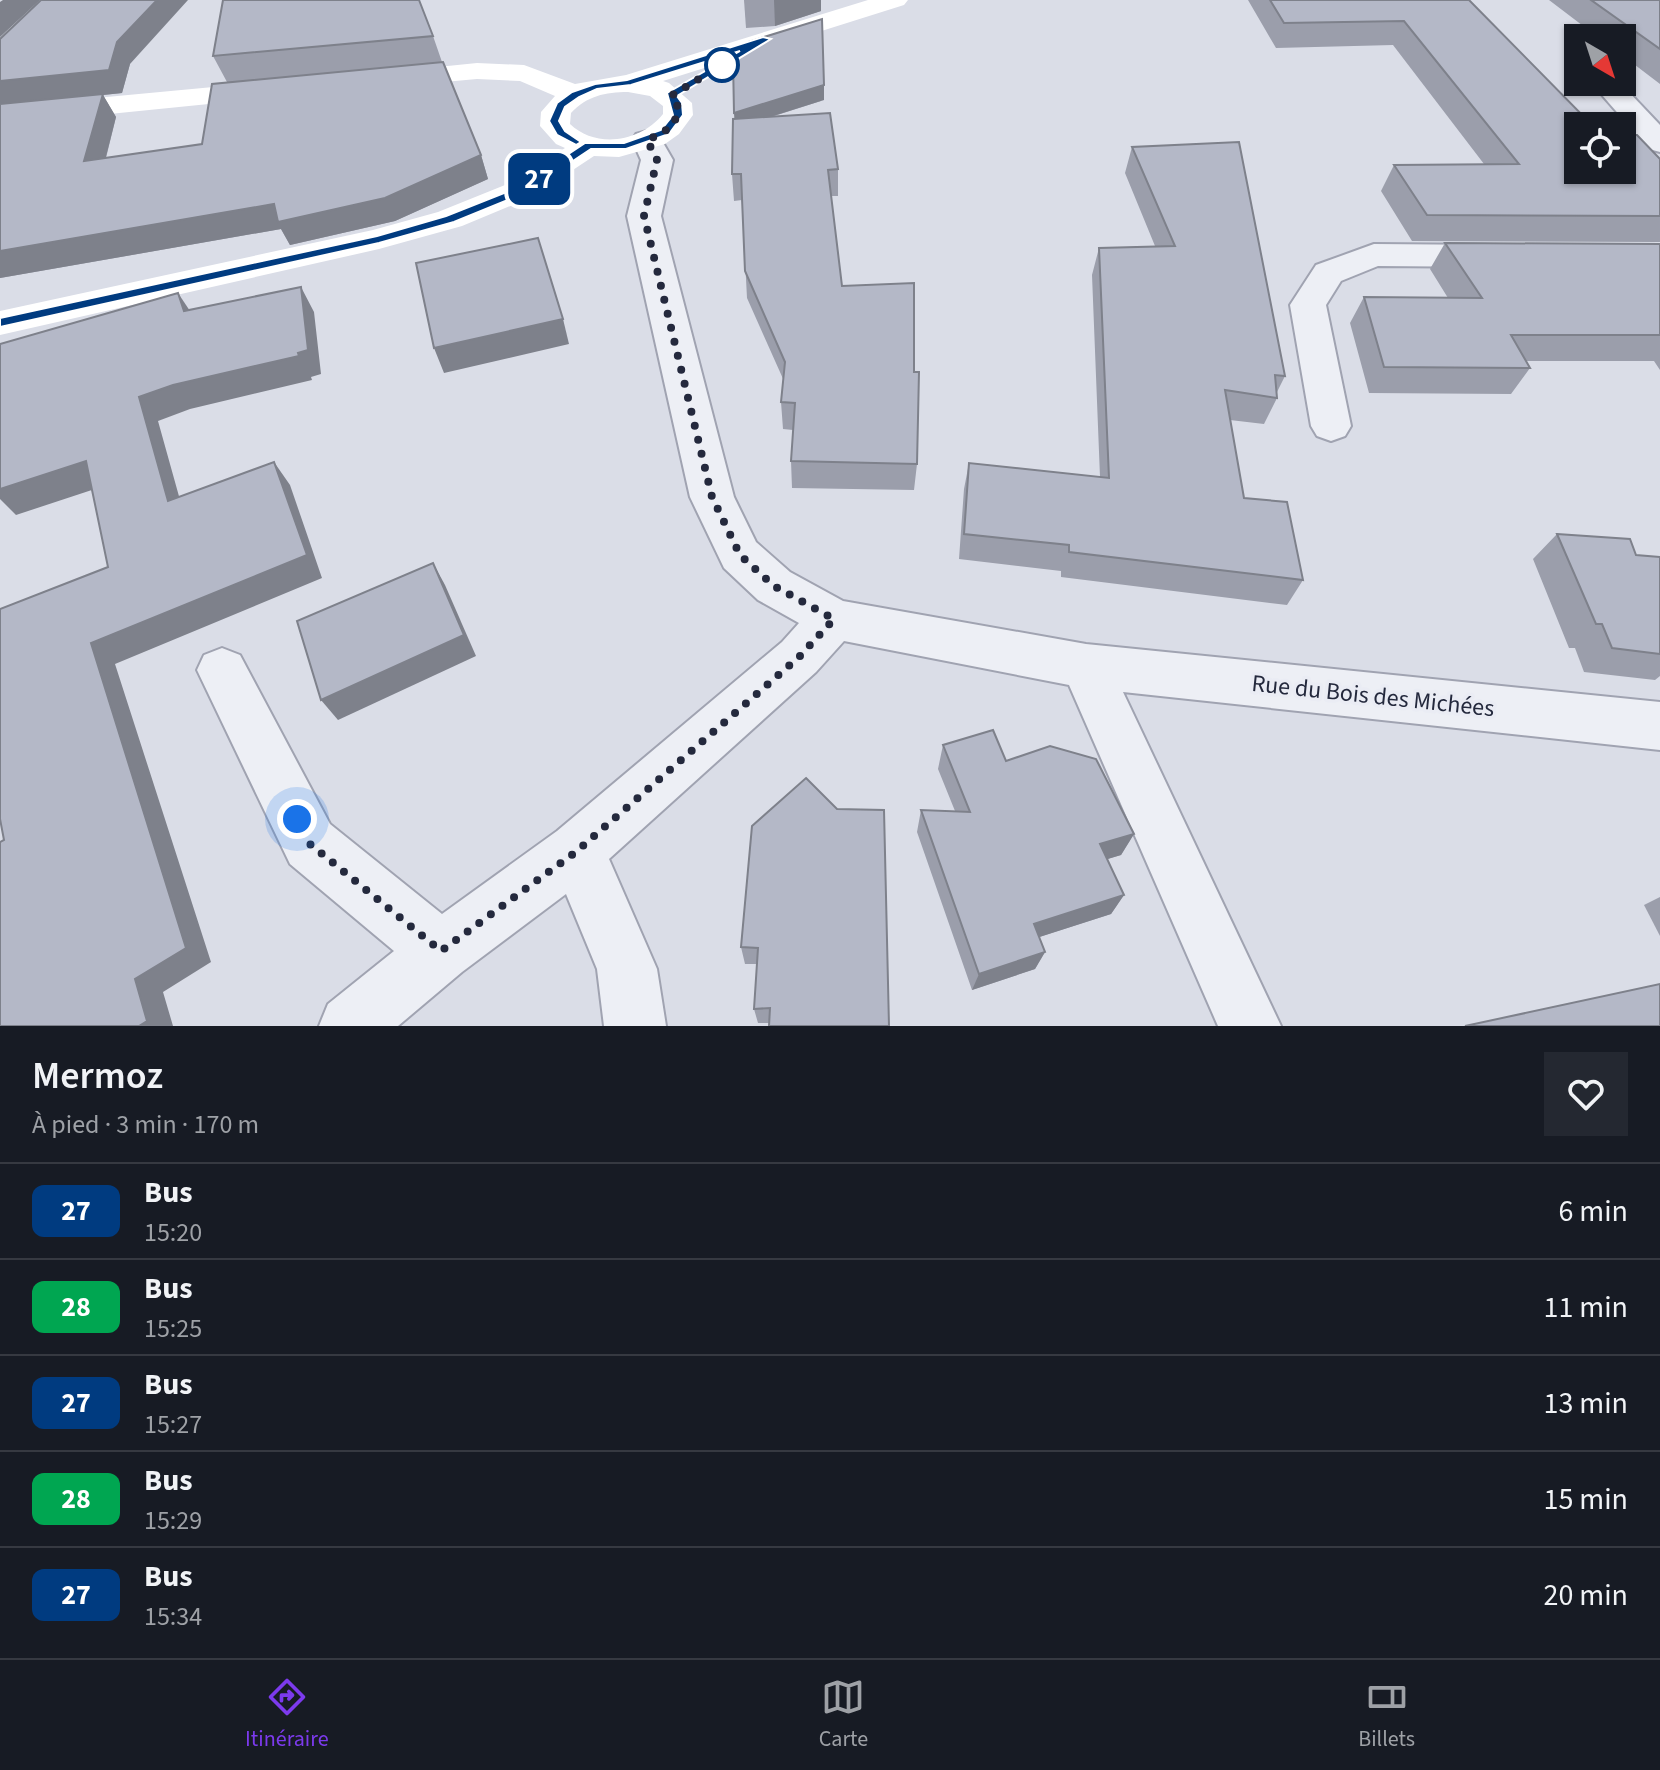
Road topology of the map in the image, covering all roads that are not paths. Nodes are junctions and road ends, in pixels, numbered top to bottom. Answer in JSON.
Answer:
{"nodes":[{"id":1,"x":895,"y":0,"type":"edge"},
{"id":2,"x":766,"y":39,"type":"junction"},
{"id":3,"x":366,"y":82,"type":"edge"},
{"id":4,"x":628,"y":83,"type":"junction"},
{"id":5,"x":302,"y":88,"type":"edge"},
{"id":6,"x":575,"y":94,"type":"junction"},
{"id":7,"x":671,"y":96,"type":"junction"},
{"id":8,"x":1617,"y":96,"type":"edge"},
{"id":9,"x":0,"y":116,"type":"edge"},
{"id":10,"x":647,"y":140,"type":"junction"},
{"id":11,"x":1660,"y":143,"type":"edge"},
{"id":12,"x":589,"y":146,"type":"junction"},
{"id":13,"x":1533,"y":256,"type":"edge"},
{"id":14,"x":0,"y":323,"type":"edge"},
{"id":15,"x":1331,"y":426,"type":"dead end"},
{"id":16,"x":834,"y":619,"type":"junction"},
{"id":17,"x":1086,"y":666,"type":"junction"},
{"id":18,"x":222,"y":670,"type":"dead end"},
{"id":19,"x":1660,"y":726,"type":"edge"},
{"id":20,"x":577,"y":851,"type":"junction"},
{"id":21,"x":441,"y":951,"type":"junction"},
{"id":22,"x":350,"y":1026,"type":"edge"},
{"id":23,"x":635,"y":1026,"type":"edge"},
{"id":24,"x":1250,"y":1026,"type":"edge"}],
"edges":[{"from":1,"to":2,"type":"street"},
{"from":2,"to":4,"type":"street"},
{"from":2,"to":7,"type":"street"},
{"from":3,"to":6,"type":"street"},
{"from":4,"to":6,"type":"street"},
{"from":4,"to":7,"type":"street"},
{"from":5,"to":9,"type":"street"},
{"from":6,"to":12,"type":"street"},
{"from":7,"to":10,"type":"street"},
{"from":8,"to":11,"type":"street"},
{"from":10,"to":12,"type":"street"},
{"from":10,"to":16,"type":"street","name":"Rue du Bois des Michées"},
{"from":12,"to":14,"type":"street"},
{"from":13,"to":15,"type":"street"},
{"from":16,"to":17,"type":"street","name":"Rue du Bois des Michées"},
{"from":16,"to":20,"type":"street"},
{"from":17,"to":19,"type":"street","name":"Rue du Bois des Michées"},
{"from":17,"to":24,"type":"street"},
{"from":18,"to":21,"type":"street"},
{"from":20,"to":21,"type":"street"},
{"from":20,"to":23,"type":"street"},
{"from":21,"to":22,"type":"street"}]}
